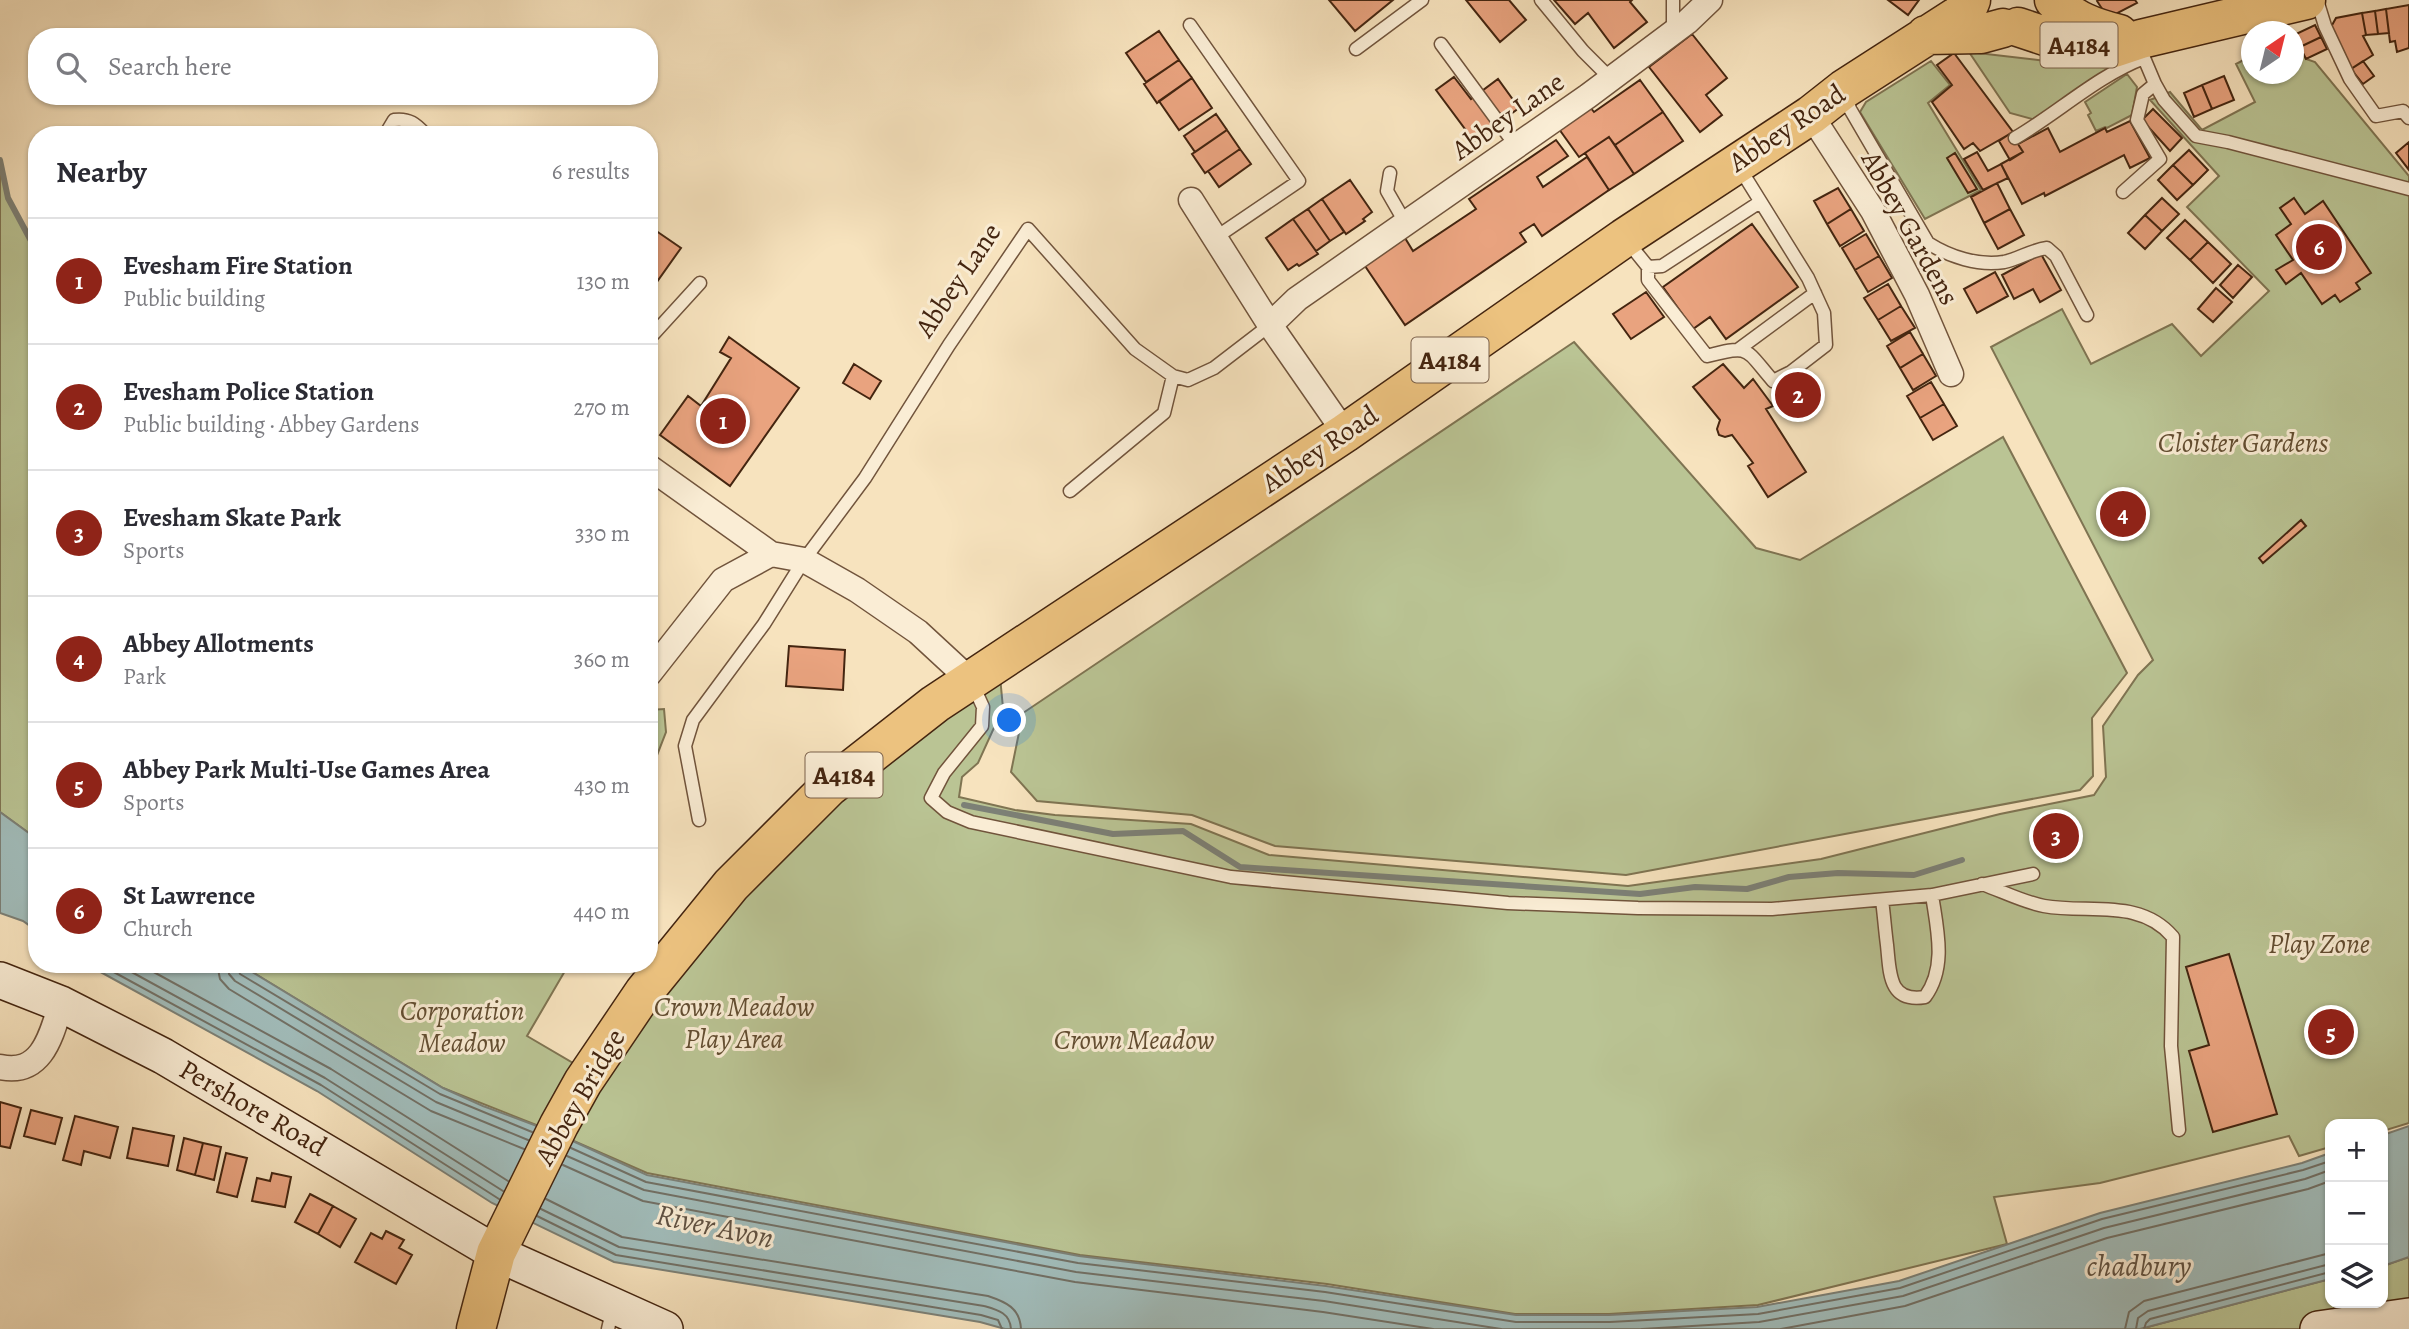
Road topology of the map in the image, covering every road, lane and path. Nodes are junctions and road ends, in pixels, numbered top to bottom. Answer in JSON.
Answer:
{"nodes":[{"id":1,"x":1422,"y":0,"type":"edge"},
{"id":2,"x":1541,"y":0,"type":"edge"},
{"id":3,"x":1673,"y":0,"type":"edge"},
{"id":4,"x":1710,"y":0,"type":"edge"},
{"id":5,"x":1972,"y":0,"type":"edge"},
{"id":6,"x":2054,"y":0,"type":"edge"},
{"id":7,"x":2306,"y":0,"type":"edge"},
{"id":8,"x":2317,"y":0,"type":"edge"},
{"id":9,"x":2022,"y":18,"type":"edge"},
{"id":10,"x":1190,"y":25,"type":"dead end"},
{"id":11,"x":1673,"y":32,"type":"junction"},
{"id":12,"x":1926,"y":35,"type":"junction"},
{"id":13,"x":1441,"y":44,"type":"dead end"},
{"id":14,"x":2143,"y":48,"type":"junction"},
{"id":15,"x":1356,"y":49,"type":"dead end"},
{"id":16,"x":1611,"y":79,"type":"junction"},
{"id":17,"x":2155,"y":84,"type":"junction"},
{"id":18,"x":1844,"y":89,"type":"junction"},
{"id":19,"x":1811,"y":114,"type":"junction"},
{"id":20,"x":2409,"y":118,"type":"edge"},
{"id":21,"x":390,"y":126,"type":"edge"},
{"id":22,"x":418,"y":126,"type":"edge"},
{"id":23,"x":2015,"y":138,"type":"dead end"},
{"id":24,"x":1516,"y":146,"type":"junction"},
{"id":25,"x":1737,"y":164,"type":"junction"},
{"id":26,"x":1390,"y":173,"type":"dead end"},
{"id":27,"x":2409,"y":189,"type":"edge"},
{"id":28,"x":2123,"y":192,"type":"dead end"},
{"id":29,"x":1191,"y":200,"type":"dead end"},
{"id":30,"x":1760,"y":202,"type":"junction"},
{"id":31,"x":1406,"y":224,"type":"junction"},
{"id":32,"x":1624,"y":237,"type":"junction"},
{"id":33,"x":1215,"y":239,"type":"junction"},
{"id":34,"x":1648,"y":267,"type":"junction"},
{"id":35,"x":700,"y":283,"type":"dead end"},
{"id":36,"x":1815,"y":293,"type":"junction"},
{"id":37,"x":2087,"y":315,"type":"dead end"},
{"id":38,"x":1270,"y":325,"type":"junction"},
{"id":39,"x":658,"y":329,"type":"edge"},
{"id":40,"x":1739,"y":349,"type":"junction"},
{"id":41,"x":1951,"y":374,"type":"dead end"},
{"id":42,"x":1173,"y":376,"type":"junction"},
{"id":43,"x":1345,"y":433,"type":"junction"},
{"id":44,"x":658,"y":473,"type":"edge"},
{"id":45,"x":1070,"y":491,"type":"dead end"},
{"id":46,"x":771,"y":554,"type":"junction"},
{"id":47,"x":804,"y":559,"type":"junction"},
{"id":48,"x":658,"y":663,"type":"edge"},
{"id":49,"x":971,"y":681,"type":"junction"},
{"id":50,"x":699,"y":820,"type":"dead end"},
{"id":51,"x":2033,"y":874,"type":"dead end"},
{"id":52,"x":1981,"y":884,"type":"junction"},
{"id":53,"x":731,"y":885,"type":"joint"},
{"id":54,"x":1932,"y":895,"type":"junction"},
{"id":55,"x":1882,"y":900,"type":"junction"},
{"id":56,"x":0,"y":980,"type":"edge"},
{"id":57,"x":61,"y":1004,"type":"junction"},
{"id":58,"x":0,"y":1067,"type":"edge"},
{"id":59,"x":2179,"y":1130,"type":"dead end"},
{"id":60,"x":499,"y":1248,"type":"junction"},
{"id":61,"x":2409,"y":1315,"type":"edge"},
{"id":62,"x":611,"y":1318,"type":"edge"},
{"id":63,"x":476,"y":1329,"type":"edge"},
{"id":64,"x":665,"y":1329,"type":"edge"},
{"id":65,"x":2318,"y":1329,"type":"edge"}],
"edges":[{"from":1,"to":15,"type":"lane"},
{"from":2,"to":16,"type":"lane"},
{"from":3,"to":11,"type":"lane"},
{"from":4,"to":11,"type":"street","name":"Abbey Lane"},
{"from":5,"to":9,"type":"main road","number":"A4184"},
{"from":5,"to":12,"type":"main road","name":"Abbey Road","number":"A4184"},
{"from":6,"to":14,"type":"main road","number":"A4184"},
{"from":7,"to":14,"type":"main road","number":"A4184"},
{"from":8,"to":20,"type":"lane"},
{"from":9,"to":12,"type":"main road","number":"A4184"},
{"from":9,"to":14,"type":"main road","number":"A4184"},
{"from":10,"to":33,"type":"lane"},
{"from":11,"to":16,"type":"street","name":"Abbey Lane"},
{"from":12,"to":18,"type":"main road","name":"Abbey Road","number":"A4184"},
{"from":13,"to":24,"type":"lane"},
{"from":14,"to":17,"type":"lane"},
{"from":14,"to":23,"type":"lane"},
{"from":16,"to":24,"type":"street","name":"Abbey Lane"},
{"from":17,"to":27,"type":"lane"},
{"from":17,"to":28,"type":"lane"},
{"from":18,"to":19,"type":"main road","name":"Abbey Road","number":"A4184"},
{"from":18,"to":37,"type":"lane"},
{"from":19,"to":25,"type":"main road","name":"Abbey Road","number":"A4184"},
{"from":19,"to":41,"type":"street","name":"Abbey Gardens"},
{"from":21,"to":22,"type":"lane"},
{"from":24,"to":31,"type":"street","name":"Abbey Lane"},
{"from":25,"to":30,"type":"lane"},
{"from":25,"to":32,"type":"main road","name":"Abbey Road","number":"A4184"},
{"from":26,"to":31,"type":"lane"},
{"from":29,"to":33,"type":"street"},
{"from":30,"to":34,"type":"lane"},
{"from":30,"to":36,"type":"lane"},
{"from":31,"to":38,"type":"street","name":"Abbey Lane"},
{"from":32,"to":34,"type":"lane"},
{"from":32,"to":43,"type":"main road","name":"Abbey Road","number":"A4184"},
{"from":33,"to":38,"type":"street"},
{"from":34,"to":40,"type":"lane"},
{"from":35,"to":39,"type":"lane"},
{"from":36,"to":40,"type":"lane"},
{"from":36,"to":40,"type":"lane"},
{"from":38,"to":42,"type":"lane","name":"Abbey Lane"},
{"from":38,"to":43,"type":"street"},
{"from":42,"to":45,"type":"lane"},
{"from":42,"to":47,"type":"lane","name":"Abbey Lane"},
{"from":43,"to":49,"type":"main road","name":"Abbey Road","number":"A4184"},
{"from":44,"to":46,"type":"street"},
{"from":46,"to":47,"type":"street"},
{"from":46,"to":48,"type":"street"},
{"from":47,"to":49,"type":"street"},
{"from":47,"to":50,"type":"lane"},
{"from":49,"to":53,"type":"main road","name":"Abbey Road","number":"A4184"},
{"from":49,"to":55,"type":"lane"},
{"from":51,"to":52,"type":"lane"},
{"from":52,"to":54,"type":"lane"},
{"from":52,"to":59,"type":"lane"},
{"from":53,"to":60,"type":"main road","name":"Abbey Bridge"},
{"from":54,"to":55,"type":"lane"},
{"from":54,"to":55,"type":"lane"},
{"from":56,"to":57,"type":"main road","name":"Pershore Road"},
{"from":57,"to":58,"type":"street"},
{"from":57,"to":60,"type":"main road","name":"Pershore Road"},
{"from":60,"to":62,"type":"main road","name":"Pershore Road"},
{"from":60,"to":63,"type":"main road","name":"Abbey Bridge"},
{"from":61,"to":65,"type":"main road"},
{"from":62,"to":64,"type":"main road","name":"Pershore Road"}]}
